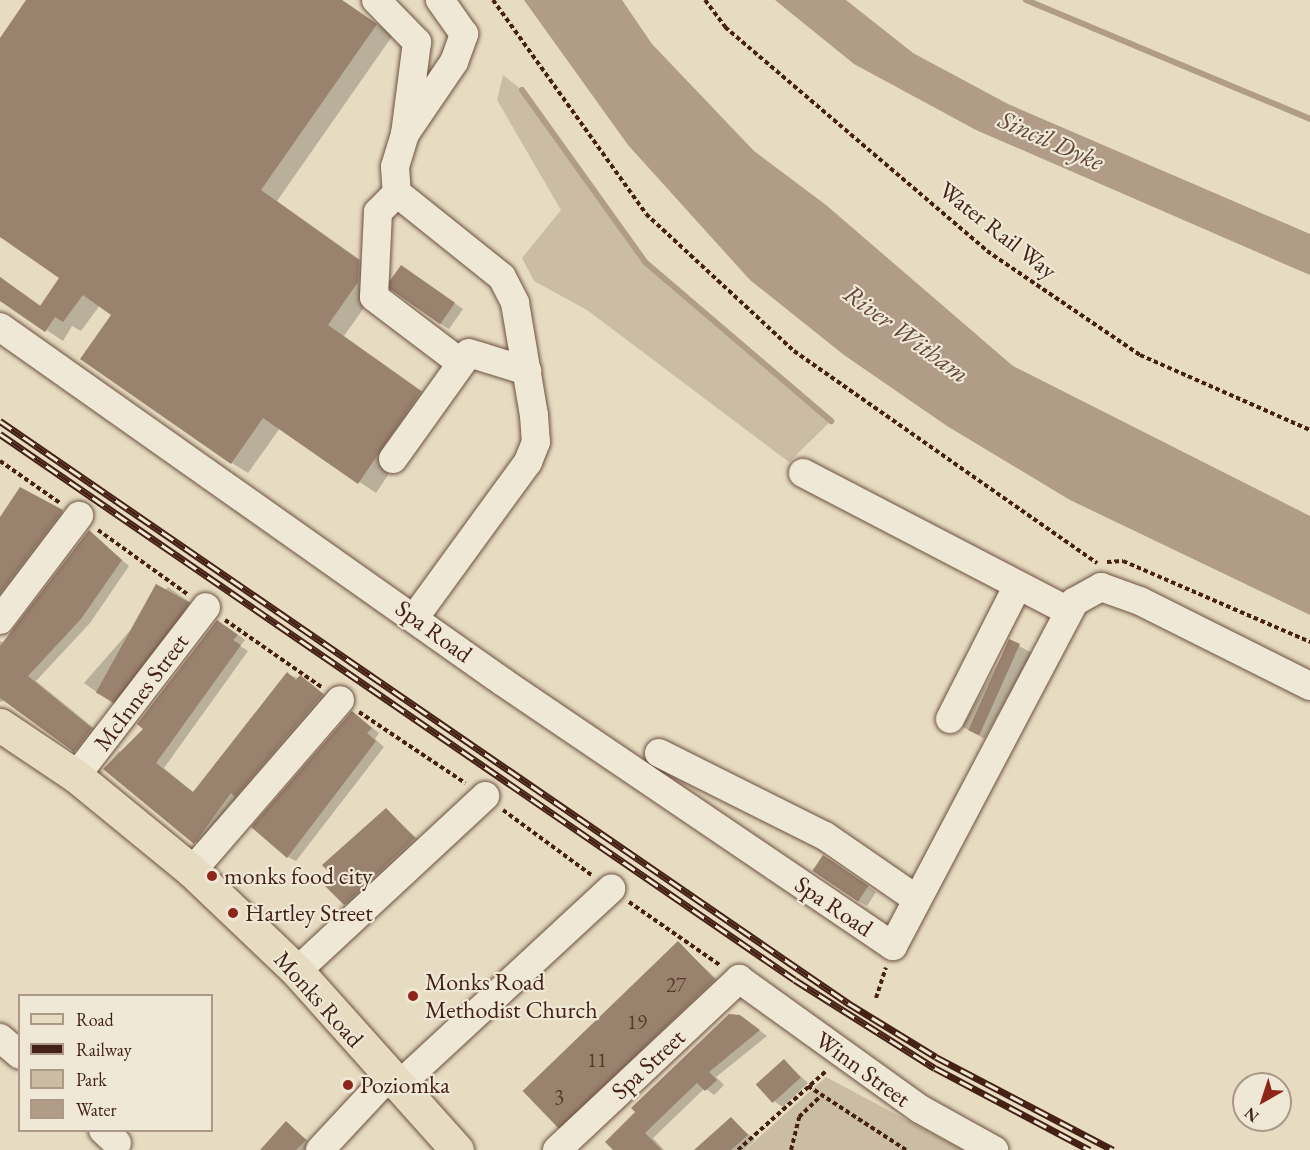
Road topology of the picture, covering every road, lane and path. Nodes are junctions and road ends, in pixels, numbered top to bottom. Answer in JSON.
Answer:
{"nodes":[{"id":1,"x":376,"y":0,"type":"edge"},
{"id":2,"x":440,"y":0,"type":"edge"},
{"id":3,"x":493,"y":0,"type":"edge"},
{"id":4,"x":705,"y":0,"type":"edge"},
{"id":5,"x":405,"y":134,"type":"junction"},
{"id":6,"x":397,"y":193,"type":"junction"},
{"id":7,"x":0,"y":327,"type":"edge"},
{"id":8,"x":461,"y":363,"type":"junction"},
{"id":9,"x":526,"y":371,"type":"junction"},
{"id":10,"x":1310,"y":430,"type":"edge"},
{"id":11,"x":393,"y":459,"type":"dead end"},
{"id":12,"x":0,"y":461,"type":"edge"},
{"id":13,"x":803,"y":473,"type":"dead end"},
{"id":14,"x":79,"y":516,"type":"junction"},
{"id":15,"x":1099,"y":575,"type":"junction"},
{"id":16,"x":1018,"y":585,"type":"junction"},
{"id":17,"x":206,"y":607,"type":"junction"},
{"id":18,"x":1068,"y":611,"type":"junction"},
{"id":19,"x":415,"y":616,"type":"junction"},
{"id":20,"x":0,"y":620,"type":"edge"},
{"id":21,"x":1310,"y":642,"type":"edge"},
{"id":22,"x":1310,"y":686,"type":"edge"},
{"id":23,"x":340,"y":700,"type":"junction"},
{"id":24,"x":950,"y":719,"type":"dead end"},
{"id":25,"x":0,"y":725,"type":"edge"},
{"id":26,"x":659,"y":753,"type":"dead end"},
{"id":27,"x":76,"y":777,"type":"junction"},
{"id":28,"x":485,"y":796,"type":"junction"},
{"id":29,"x":192,"y":871,"type":"junction"},
{"id":30,"x":611,"y":889,"type":"junction"},
{"id":31,"x":915,"y":898,"type":"junction"},
{"id":32,"x":893,"y":946,"type":"junction"},
{"id":33,"x":297,"y":971,"type":"junction"},
{"id":34,"x":739,"y":979,"type":"junction"},
{"id":35,"x":876,"y":998,"type":"dead end"},
{"id":36,"x":0,"y":1038,"type":"edge"},
{"id":37,"x":18,"y":1053,"type":"edge"},
{"id":38,"x":844,"y":1056,"type":"junction"},
{"id":39,"x":393,"y":1082,"type":"junction"},
{"id":40,"x":808,"y":1086,"type":"junction"},
{"id":41,"x":820,"y":1096,"type":"junction"},
{"id":42,"x":320,"y":1150,"type":"edge"},
{"id":43,"x":457,"y":1150,"type":"edge"},
{"id":44,"x":556,"y":1150,"type":"edge"},
{"id":45,"x":738,"y":1150,"type":"edge"},
{"id":46,"x":791,"y":1150,"type":"edge"},
{"id":47,"x":906,"y":1150,"type":"edge"},
{"id":48,"x":994,"y":1150,"type":"edge"}],
"edges":[{"from":1,"to":5,"type":"street"},
{"from":2,"to":5,"type":"street"},
{"from":3,"to":15,"type":"path"},
{"from":4,"to":10,"type":"path","name":"Water Rail Way"},
{"from":5,"to":6,"type":"street"},
{"from":6,"to":8,"type":"street"},
{"from":6,"to":9,"type":"street"},
{"from":7,"to":19,"type":"street","name":"Spa Road"},
{"from":8,"to":9,"type":"street"},
{"from":8,"to":11,"type":"street"},
{"from":9,"to":19,"type":"street"},
{"from":12,"to":14,"type":"path"},
{"from":13,"to":16,"type":"street"},
{"from":14,"to":17,"type":"path"},
{"from":14,"to":20,"type":"street"},
{"from":15,"to":18,"type":"street","name":"Spa Road"},
{"from":15,"to":21,"type":"path"},
{"from":15,"to":22,"type":"street"},
{"from":16,"to":18,"type":"street"},
{"from":16,"to":24,"type":"street"},
{"from":17,"to":23,"type":"path"},
{"from":17,"to":27,"type":"street","name":"McInnes Street"},
{"from":18,"to":31,"type":"street","name":"Spa Road"},
{"from":19,"to":32,"type":"street","name":"Spa Road"},
{"from":23,"to":28,"type":"path"},
{"from":23,"to":29,"type":"street"},
{"from":25,"to":27,"type":"main road","name":"Monks Road"},
{"from":26,"to":31,"type":"street"},
{"from":27,"to":29,"type":"main road","name":"Monks Road"},
{"from":28,"to":30,"type":"path"},
{"from":28,"to":33,"type":"street"},
{"from":29,"to":33,"type":"main road","name":"Monks Road"},
{"from":30,"to":34,"type":"path"},
{"from":30,"to":39,"type":"street"},
{"from":31,"to":32,"type":"street","name":"Spa Road"},
{"from":32,"to":35,"type":"path"},
{"from":33,"to":39,"type":"main road","name":"Monks Road"},
{"from":34,"to":38,"type":"street","name":"Winn Street"},
{"from":34,"to":44,"type":"street","name":"Spa Street"},
{"from":36,"to":37,"type":"street"},
{"from":38,"to":40,"type":"path"},
{"from":38,"to":48,"type":"street","name":"Winn Street"},
{"from":39,"to":42,"type":"street"},
{"from":39,"to":43,"type":"main road","name":"Monks Road"},
{"from":40,"to":41,"type":"path"},
{"from":40,"to":45,"type":"path"},
{"from":41,"to":46,"type":"path"},
{"from":41,"to":47,"type":"path"}]}
